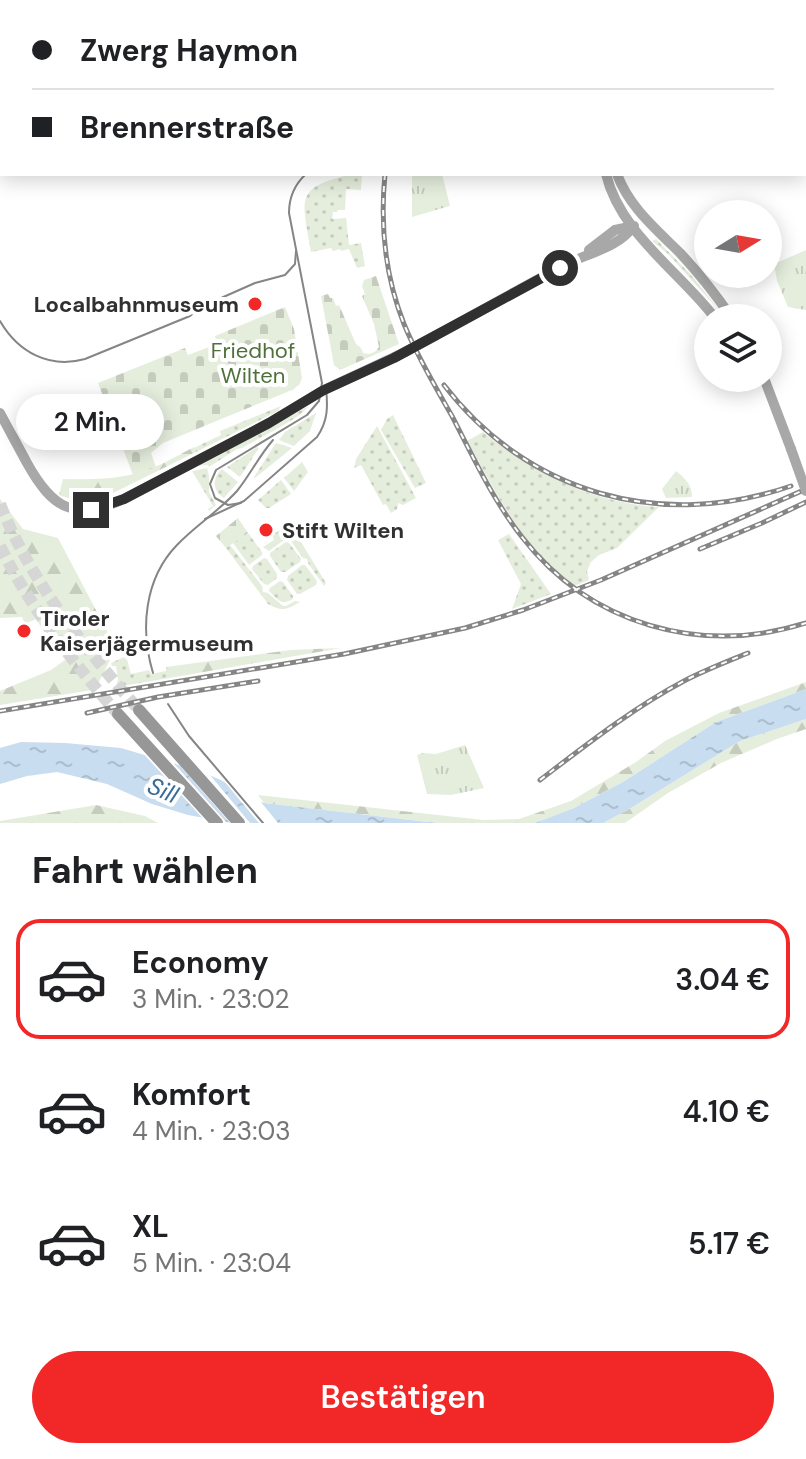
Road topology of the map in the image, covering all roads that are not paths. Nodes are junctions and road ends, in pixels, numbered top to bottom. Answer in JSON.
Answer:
{"nodes":[{"id":1,"x":607,"y":176,"type":"edge"},
{"id":2,"x":618,"y":176,"type":"edge"},
{"id":3,"x":646,"y":220,"type":"junction"},
{"id":4,"x":633,"y":227,"type":"junction"},
{"id":5,"x":704,"y":304,"type":"edge"},
{"id":6,"x":721,"y":304,"type":"edge"},
{"id":7,"x":765,"y":392,"type":"edge"},
{"id":8,"x":769,"y":392,"type":"edge"},
{"id":9,"x":774,"y":406,"type":"junction"},
{"id":10,"x":0,"y":413,"type":"edge"},
{"id":11,"x":806,"y":491,"type":"edge"},
{"id":12,"x":139,"y":710,"type":"tunnel mouth"},
{"id":13,"x":118,"y":714,"type":"tunnel mouth"},
{"id":14,"x":217,"y":823,"type":"edge"},
{"id":15,"x":239,"y":823,"type":"edge"}],
"edges":[{"from":1,"to":4,"type":"main road"},
{"from":2,"to":3,"type":"main road"},
{"from":3,"to":4,"type":"main road"},
{"from":3,"to":6,"type":"main road"},
{"from":4,"to":5,"type":"main road"},
{"from":4,"to":10,"type":"main road","bridge":true},
{"from":7,"to":9,"type":"main road"},
{"from":8,"to":9,"type":"main road"},
{"from":9,"to":11,"type":"main road","bridge":true},
{"from":12,"to":15,"type":"highway"},
{"from":13,"to":14,"type":"highway"}]}
